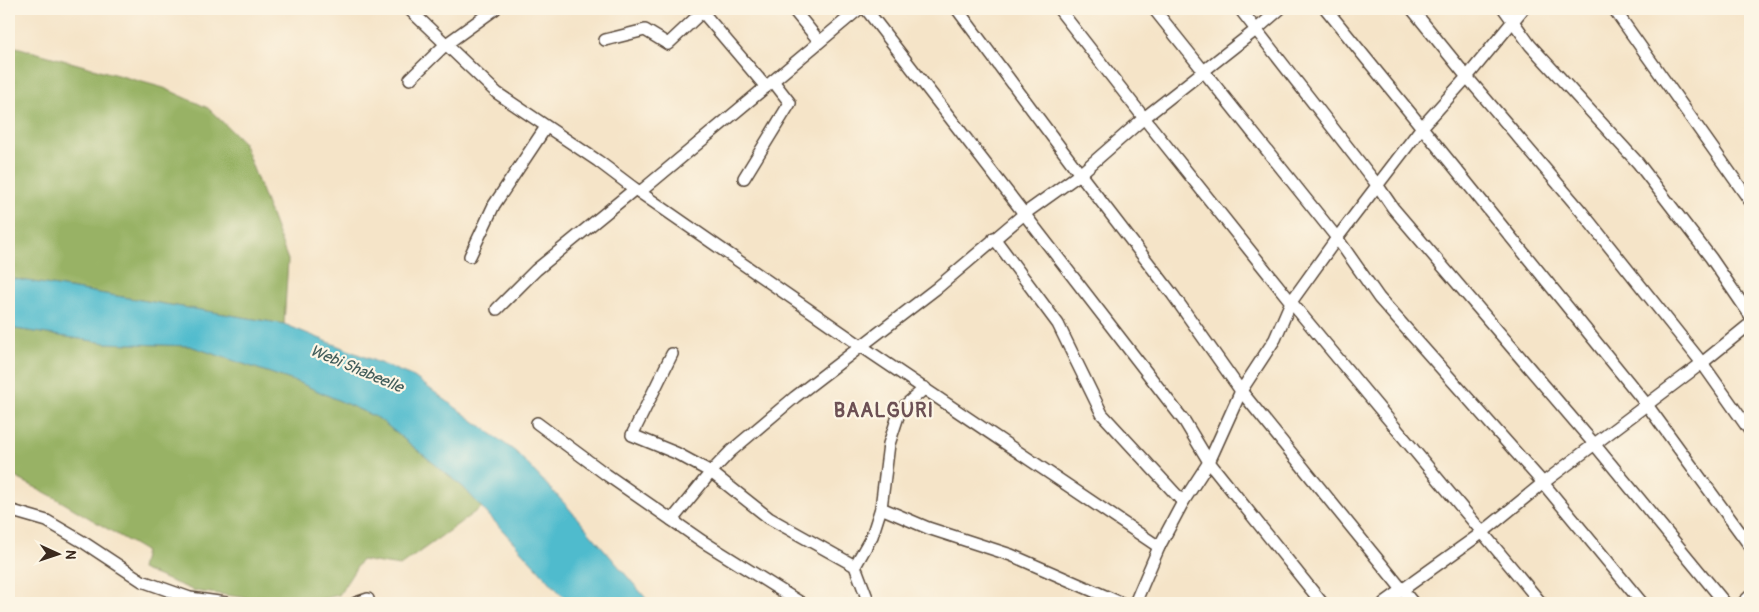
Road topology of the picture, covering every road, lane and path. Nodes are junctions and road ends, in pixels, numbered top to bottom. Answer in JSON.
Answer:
{"nodes":[{"id":1,"x":409,"y":9,"type":"edge"},
{"id":2,"x":495,"y":9,"type":"edge"},
{"id":3,"x":793,"y":9,"type":"edge"},
{"id":4,"x":859,"y":9,"type":"edge"},
{"id":5,"x":866,"y":9,"type":"edge"},
{"id":6,"x":956,"y":9,"type":"edge"},
{"id":7,"x":1059,"y":9,"type":"edge"},
{"id":8,"x":1154,"y":9,"type":"edge"},
{"id":9,"x":1240,"y":9,"type":"edge"},
{"id":10,"x":1280,"y":9,"type":"edge"},
{"id":11,"x":1326,"y":9,"type":"edge"},
{"id":12,"x":1412,"y":9,"type":"edge"},
{"id":13,"x":1504,"y":9,"type":"edge"},
{"id":14,"x":1523,"y":9,"type":"edge"},
{"id":15,"x":1614,"y":9,"type":"edge"},
{"id":16,"x":701,"y":10,"type":"edge"},
{"id":17,"x":1513,"y":20,"type":"junction"},
{"id":18,"x":1257,"y":29,"type":"junction"},
{"id":19,"x":605,"y":40,"type":"dead end"},
{"id":20,"x":819,"y":41,"type":"junction"},
{"id":21,"x":445,"y":45,"type":"junction"},
{"id":22,"x":1203,"y":71,"type":"junction"},
{"id":23,"x":1467,"y":78,"type":"junction"},
{"id":24,"x":410,"y":79,"type":"dead end"},
{"id":25,"x":770,"y":84,"type":"junction"},
{"id":26,"x":1144,"y":118,"type":"junction"},
{"id":27,"x":546,"y":127,"type":"junction"},
{"id":28,"x":1422,"y":127,"type":"junction"},
{"id":29,"x":1080,"y":174,"type":"junction"},
{"id":30,"x":744,"y":178,"type":"dead end"},
{"id":31,"x":1378,"y":186,"type":"junction"},
{"id":32,"x":638,"y":191,"type":"junction"},
{"id":33,"x":1750,"y":201,"type":"edge"},
{"id":34,"x":1024,"y":214,"type":"junction"},
{"id":35,"x":994,"y":238,"type":"junction"},
{"id":36,"x":1337,"y":238,"type":"junction"},
{"id":37,"x":470,"y":256,"type":"dead end"},
{"id":38,"x":1291,"y":302,"type":"junction"},
{"id":39,"x":497,"y":309,"type":"dead end"},
{"id":40,"x":1750,"y":315,"type":"edge"},
{"id":41,"x":1750,"y":324,"type":"edge"},
{"id":42,"x":861,"y":346,"type":"junction"},
{"id":43,"x":672,"y":354,"type":"dead end"},
{"id":44,"x":1702,"y":363,"type":"junction"},
{"id":45,"x":925,"y":388,"type":"junction"},
{"id":46,"x":1241,"y":391,"type":"junction"},
{"id":47,"x":1647,"y":405,"type":"junction"},
{"id":48,"x":536,"y":423,"type":"dead end"},
{"id":49,"x":1750,"y":431,"type":"edge"},
{"id":50,"x":1595,"y":445,"type":"junction"},
{"id":51,"x":1209,"y":462,"type":"junction"},
{"id":52,"x":711,"y":472,"type":"junction"},
{"id":53,"x":1542,"y":483,"type":"junction"},
{"id":54,"x":1184,"y":502,"type":"junction"},
{"id":55,"x":880,"y":508,"type":"junction"},
{"id":56,"x":9,"y":510,"type":"edge"},
{"id":57,"x":672,"y":520,"type":"junction"},
{"id":58,"x":1483,"y":532,"type":"junction"},
{"id":59,"x":1750,"y":546,"type":"edge"},
{"id":60,"x":1159,"y":547,"type":"junction"},
{"id":61,"x":855,"y":566,"type":"junction"},
{"id":62,"x":1403,"y":590,"type":"junction"},
{"id":63,"x":1750,"y":596,"type":"edge"},
{"id":64,"x":226,"y":603,"type":"edge"},
{"id":65,"x":356,"y":603,"type":"edge"},
{"id":66,"x":367,"y":603,"type":"edge"},
{"id":67,"x":801,"y":603,"type":"edge"},
{"id":68,"x":869,"y":603,"type":"edge"},
{"id":69,"x":1121,"y":603,"type":"edge"},
{"id":70,"x":1135,"y":603,"type":"edge"},
{"id":71,"x":1322,"y":603,"type":"edge"},
{"id":72,"x":1384,"y":603,"type":"edge"},
{"id":73,"x":1412,"y":603,"type":"edge"},
{"id":74,"x":1541,"y":603,"type":"edge"},
{"id":75,"x":1642,"y":603,"type":"edge"},
{"id":76,"x":1725,"y":603,"type":"edge"},
{"id":77,"x":1742,"y":603,"type":"edge"}],
"edges":[{"from":1,"to":21,"type":"street"},
{"from":2,"to":21,"type":"street"},
{"from":3,"to":20,"type":"street"},
{"from":4,"to":20,"type":"street"},
{"from":5,"to":34,"type":"street"},
{"from":6,"to":29,"type":"street"},
{"from":7,"to":26,"type":"street"},
{"from":8,"to":22,"type":"street"},
{"from":9,"to":18,"type":"street"},
{"from":10,"to":18,"type":"street"},
{"from":11,"to":28,"type":"street"},
{"from":12,"to":23,"type":"street"},
{"from":13,"to":17,"type":"street"},
{"from":14,"to":17,"type":"street"},
{"from":15,"to":33,"type":"street"},
{"from":16,"to":19,"type":"street"},
{"from":16,"to":25,"type":"street"},
{"from":17,"to":23,"type":"street"},
{"from":17,"to":40,"type":"street"},
{"from":18,"to":22,"type":"street"},
{"from":18,"to":31,"type":"street"},
{"from":20,"to":25,"type":"street"},
{"from":21,"to":24,"type":"street"},
{"from":21,"to":27,"type":"street"},
{"from":22,"to":26,"type":"street"},
{"from":22,"to":36,"type":"street"},
{"from":23,"to":28,"type":"street"},
{"from":23,"to":44,"type":"street"},
{"from":25,"to":30,"type":"street"},
{"from":25,"to":32,"type":"street"},
{"from":26,"to":29,"type":"street"},
{"from":26,"to":38,"type":"street"},
{"from":27,"to":32,"type":"street"},
{"from":27,"to":37,"type":"street"},
{"from":28,"to":31,"type":"street"},
{"from":28,"to":47,"type":"street"},
{"from":29,"to":34,"type":"street"},
{"from":29,"to":46,"type":"street"},
{"from":31,"to":36,"type":"street"},
{"from":31,"to":50,"type":"street"},
{"from":32,"to":39,"type":"street"},
{"from":32,"to":42,"type":"street"},
{"from":34,"to":35,"type":"street"},
{"from":34,"to":51,"type":"street"},
{"from":35,"to":42,"type":"street"},
{"from":35,"to":54,"type":"street"},
{"from":36,"to":38,"type":"street"},
{"from":36,"to":53,"type":"street"},
{"from":38,"to":46,"type":"street"},
{"from":38,"to":58,"type":"street"},
{"from":41,"to":44,"type":"street"},
{"from":42,"to":45,"type":"street"},
{"from":42,"to":52,"type":"street"},
{"from":43,"to":52,"type":"street"},
{"from":44,"to":47,"type":"street"},
{"from":44,"to":49,"type":"street"},
{"from":45,"to":55,"type":"street"},
{"from":45,"to":60,"type":"street"},
{"from":46,"to":51,"type":"street"},
{"from":46,"to":62,"type":"street"},
{"from":47,"to":50,"type":"street"},
{"from":47,"to":59,"type":"street"},
{"from":48,"to":57,"type":"street"},
{"from":50,"to":53,"type":"street"},
{"from":50,"to":76,"type":"street"},
{"from":51,"to":54,"type":"street"},
{"from":51,"to":71,"type":"street"},
{"from":52,"to":57,"type":"street"},
{"from":52,"to":61,"type":"street"},
{"from":53,"to":58,"type":"street"},
{"from":53,"to":75,"type":"street"},
{"from":54,"to":60,"type":"street"},
{"from":55,"to":61,"type":"street"},
{"from":55,"to":69,"type":"street"},
{"from":56,"to":64,"type":"street"},
{"from":57,"to":67,"type":"street"},
{"from":58,"to":62,"type":"street"},
{"from":58,"to":74,"type":"street"},
{"from":60,"to":70,"type":"street"},
{"from":61,"to":68,"type":"street"},
{"from":62,"to":72,"type":"street"},
{"from":62,"to":73,"type":"street"},
{"from":63,"to":77,"type":"street"},
{"from":65,"to":66,"type":"street"}]}
